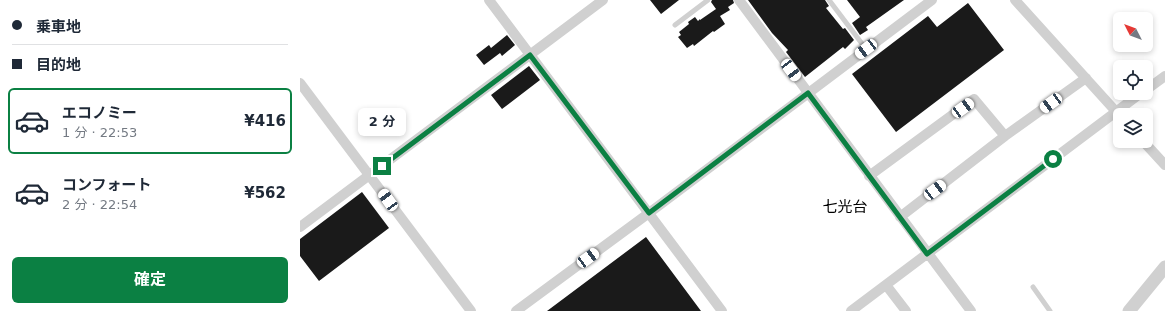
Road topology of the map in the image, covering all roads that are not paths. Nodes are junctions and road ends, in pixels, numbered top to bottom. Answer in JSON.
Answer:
{"nodes":[{"id":1,"x":489,"y":0,"type":"edge"},
{"id":2,"x":603,"y":0,"type":"edge"},
{"id":3,"x":708,"y":0,"type":"edge"},
{"id":4,"x":738,"y":0,"type":"edge"},
{"id":5,"x":830,"y":0,"type":"edge"},
{"id":6,"x":1015,"y":0,"type":"edge"},
{"id":7,"x":926,"y":2,"type":"edge"},
{"id":8,"x":675,"y":25,"type":"dead end"},
{"id":9,"x":866,"y":49,"type":"junction"},
{"id":10,"x":530,"y":55,"type":"junction"},
{"id":11,"x":1165,"y":76,"type":"edge"},
{"id":12,"x":1086,"y":78,"type":"junction"},
{"id":13,"x":300,"y":83,"type":"edge"},
{"id":14,"x":1153,"y":85,"type":"edge"},
{"id":15,"x":808,"y":93,"type":"junction"},
{"id":16,"x":1133,"y":100,"type":"edge"},
{"id":17,"x":1113,"y":108,"type":"edge"},
{"id":18,"x":1125,"y":108,"type":"edge"},
{"id":19,"x":1113,"y":118,"type":"edge"},
{"id":20,"x":1004,"y":136,"type":"junction"},
{"id":21,"x":1149,"y":148,"type":"edge"},
{"id":22,"x":1165,"y":165,"type":"edge"},
{"id":23,"x":370,"y":175,"type":"junction"},
{"id":24,"x":869,"y":176,"type":"junction"},
{"id":25,"x":649,"y":213,"type":"junction"},
{"id":26,"x":900,"y":217,"type":"junction"},
{"id":27,"x":300,"y":227,"type":"edge"},
{"id":28,"x":927,"y":254,"type":"junction"},
{"id":29,"x":1165,"y":267,"type":"edge"},
{"id":30,"x":886,"y":285,"type":"junction"},
{"id":31,"x":1032,"y":287,"type":"dead end"},
{"id":32,"x":471,"y":311,"type":"edge"},
{"id":33,"x":516,"y":311,"type":"edge"},
{"id":34,"x":722,"y":311,"type":"edge"},
{"id":35,"x":851,"y":311,"type":"edge"},
{"id":36,"x":906,"y":311,"type":"edge"},
{"id":37,"x":971,"y":311,"type":"edge"},
{"id":38,"x":1050,"y":311,"type":"edge"},
{"id":39,"x":1129,"y":311,"type":"edge"}],
"edges":[{"from":1,"to":10,"type":"street"},
{"from":2,"to":10,"type":"street"},
{"from":3,"to":8,"type":"lane"},
{"from":4,"to":15,"type":"street"},
{"from":5,"to":9,"type":"lane"},
{"from":6,"to":12,"type":"street"},
{"from":7,"to":9,"type":"street"},
{"from":9,"to":15,"type":"street"},
{"from":10,"to":23,"type":"street"},
{"from":10,"to":25,"type":"street"},
{"from":11,"to":14,"type":"street"},
{"from":12,"to":17,"type":"street"},
{"from":12,"to":20,"type":"street"},
{"from":13,"to":23,"type":"street"},
{"from":15,"to":24,"type":"street"},
{"from":15,"to":25,"type":"street"},
{"from":16,"to":18,"type":"street"},
{"from":19,"to":28,"type":"street"},
{"from":20,"to":24,"type":"street"},
{"from":20,"to":26,"type":"street"},
{"from":21,"to":22,"type":"street"},
{"from":23,"to":27,"type":"street"},
{"from":23,"to":32,"type":"street"},
{"from":24,"to":26,"type":"street"},
{"from":25,"to":33,"type":"street"},
{"from":25,"to":34,"type":"street"},
{"from":26,"to":28,"type":"street"},
{"from":28,"to":30,"type":"street"},
{"from":28,"to":37,"type":"street"},
{"from":29,"to":39,"type":"street"},
{"from":30,"to":35,"type":"street"},
{"from":30,"to":36,"type":"street"},
{"from":31,"to":38,"type":"lane"}]}
